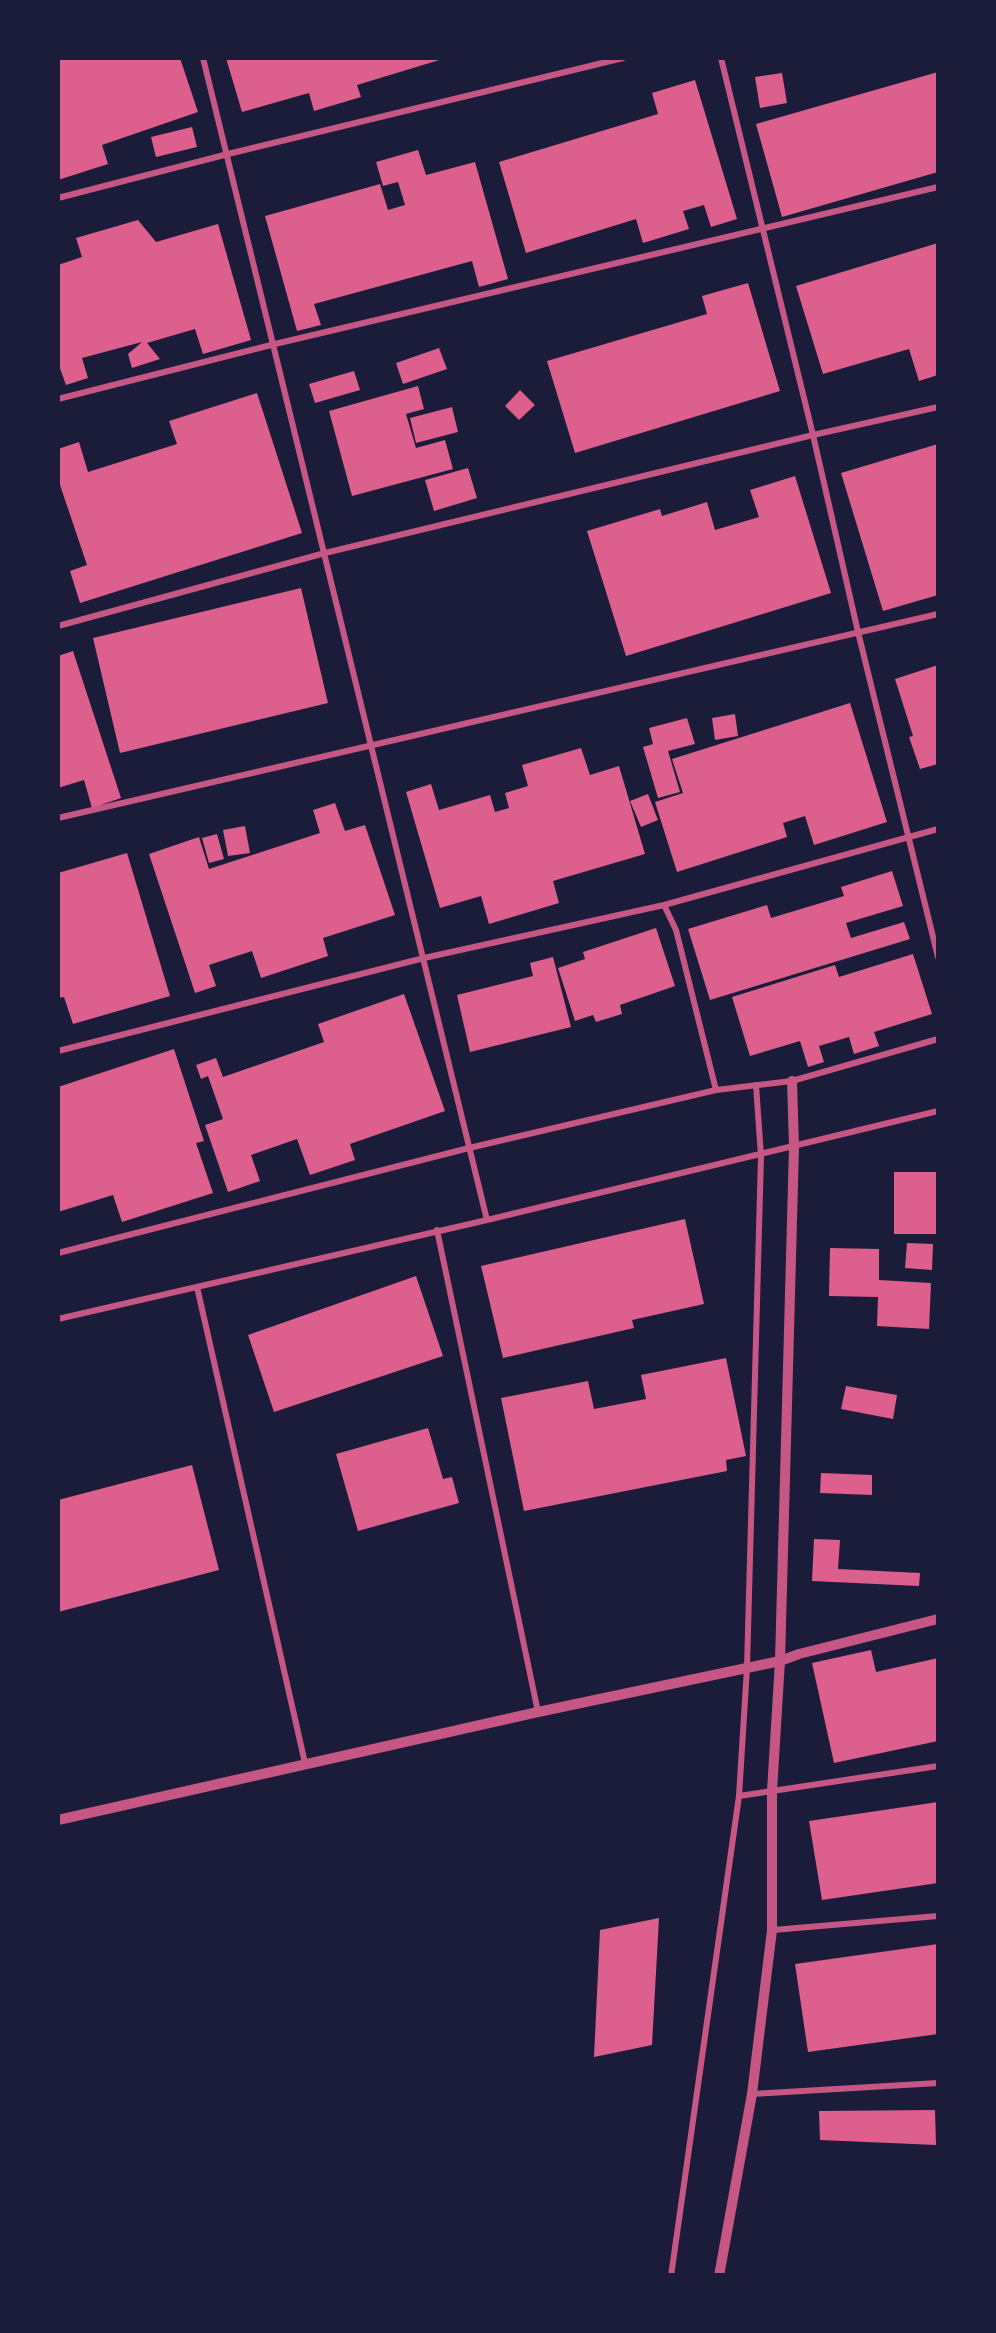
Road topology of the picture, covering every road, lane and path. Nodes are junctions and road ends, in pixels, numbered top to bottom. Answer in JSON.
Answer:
{"nodes":[{"id":1,"x":203,"y":58,"type":"edge"},
{"id":2,"x":623,"y":58,"type":"edge"},
{"id":3,"x":721,"y":58,"type":"edge"},
{"id":4,"x":228,"y":154,"type":"junction"},
{"id":5,"x":938,"y":187,"type":"edge"},
{"id":6,"x":58,"y":198,"type":"edge"},
{"id":7,"x":764,"y":229,"type":"junction"},
{"id":8,"x":275,"y":344,"type":"junction"},
{"id":9,"x":58,"y":399,"type":"edge"},
{"id":10,"x":938,"y":407,"type":"edge"},
{"id":11,"x":813,"y":435,"type":"junction"},
{"id":12,"x":325,"y":553,"type":"junction"},
{"id":13,"x":938,"y":614,"type":"edge"},
{"id":14,"x":58,"y":626,"type":"edge"},
{"id":15,"x":858,"y":632,"type":"junction"},
{"id":16,"x":372,"y":745,"type":"junction"},
{"id":17,"x":58,"y":818,"type":"edge"},
{"id":18,"x":938,"y":830,"type":"edge"},
{"id":19,"x":908,"y":838,"type":"junction"},
{"id":20,"x":664,"y":905,"type":"junction"},
{"id":21,"x":938,"y":957,"type":"edge"},
{"id":22,"x":424,"y":958,"type":"junction"},
{"id":23,"x":938,"y":1039,"type":"edge"},
{"id":24,"x":58,"y":1051,"type":"edge"},
{"id":25,"x":792,"y":1081,"type":"junction"},
{"id":26,"x":756,"y":1085,"type":"junction"},
{"id":27,"x":716,"y":1090,"type":"junction"},
{"id":28,"x":938,"y":1112,"type":"edge"},
{"id":29,"x":794,"y":1147,"type":"junction"},
{"id":30,"x":469,"y":1148,"type":"junction"},
{"id":31,"x":761,"y":1156,"type":"junction"},
{"id":32,"x":487,"y":1220,"type":"junction"},
{"id":33,"x":437,"y":1230,"type":"junction"},
{"id":34,"x":58,"y":1253,"type":"edge"},
{"id":35,"x":197,"y":1286,"type":"junction"},
{"id":36,"x":58,"y":1320,"type":"edge"},
{"id":37,"x":938,"y":1619,"type":"edge"},
{"id":38,"x":780,"y":1661,"type":"junction"},
{"id":39,"x":747,"y":1668,"type":"junction"},
{"id":40,"x":538,"y":1712,"type":"junction"},
{"id":41,"x":305,"y":1764,"type":"junction"},
{"id":42,"x":938,"y":1766,"type":"edge"},
{"id":43,"x":772,"y":1791,"type":"junction"},
{"id":44,"x":739,"y":1796,"type":"junction"},
{"id":45,"x":58,"y":1820,"type":"edge"},
{"id":46,"x":938,"y":1916,"type":"edge"},
{"id":47,"x":772,"y":1930,"type":"junction"},
{"id":48,"x":938,"y":2083,"type":"edge"},
{"id":49,"x":752,"y":2094,"type":"junction"},
{"id":50,"x":671,"y":2276,"type":"edge"},
{"id":51,"x":719,"y":2276,"type":"edge"}],
"edges":[{"from":1,"to":4,"type":"lane"},
{"from":2,"to":4,"type":"lane"},
{"from":3,"to":7,"type":"lane"},
{"from":4,"to":6,"type":"lane"},
{"from":4,"to":8,"type":"lane"},
{"from":5,"to":7,"type":"lane"},
{"from":7,"to":8,"type":"lane"},
{"from":7,"to":11,"type":"lane"},
{"from":8,"to":9,"type":"lane"},
{"from":8,"to":12,"type":"lane"},
{"from":10,"to":11,"type":"lane"},
{"from":11,"to":12,"type":"lane"},
{"from":11,"to":15,"type":"lane"},
{"from":12,"to":14,"type":"lane"},
{"from":12,"to":16,"type":"lane"},
{"from":13,"to":15,"type":"lane"},
{"from":15,"to":16,"type":"lane"},
{"from":15,"to":19,"type":"lane"},
{"from":16,"to":17,"type":"lane"},
{"from":16,"to":22,"type":"lane"},
{"from":18,"to":19,"type":"lane"},
{"from":19,"to":20,"type":"lane"},
{"from":19,"to":21,"type":"lane"},
{"from":20,"to":22,"type":"lane"},
{"from":20,"to":27,"type":"lane"},
{"from":22,"to":24,"type":"lane"},
{"from":22,"to":30,"type":"lane"},
{"from":23,"to":25,"type":"lane"},
{"from":25,"to":26,"type":"lane"},
{"from":25,"to":29,"type":"street"},
{"from":26,"to":27,"type":"lane"},
{"from":26,"to":31,"type":"lane"},
{"from":27,"to":30,"type":"lane"},
{"from":28,"to":29,"type":"lane"},
{"from":29,"to":31,"type":"lane"},
{"from":29,"to":38,"type":"street"},
{"from":30,"to":32,"type":"lane"},
{"from":30,"to":34,"type":"lane"},
{"from":31,"to":32,"type":"lane"},
{"from":31,"to":39,"type":"lane"},
{"from":32,"to":33,"type":"lane"},
{"from":33,"to":35,"type":"lane"},
{"from":33,"to":40,"type":"lane"},
{"from":35,"to":36,"type":"lane"},
{"from":35,"to":41,"type":"lane"},
{"from":37,"to":38,"type":"street"},
{"from":38,"to":39,"type":"street"},
{"from":38,"to":43,"type":"street"},
{"from":39,"to":40,"type":"street"},
{"from":39,"to":44,"type":"lane"},
{"from":40,"to":41,"type":"street"},
{"from":41,"to":45,"type":"street"},
{"from":42,"to":43,"type":"lane"},
{"from":43,"to":44,"type":"lane"},
{"from":43,"to":47,"type":"street"},
{"from":44,"to":50,"type":"lane"},
{"from":46,"to":47,"type":"lane"},
{"from":47,"to":49,"type":"street"},
{"from":48,"to":49,"type":"lane"},
{"from":49,"to":51,"type":"street"}]}
